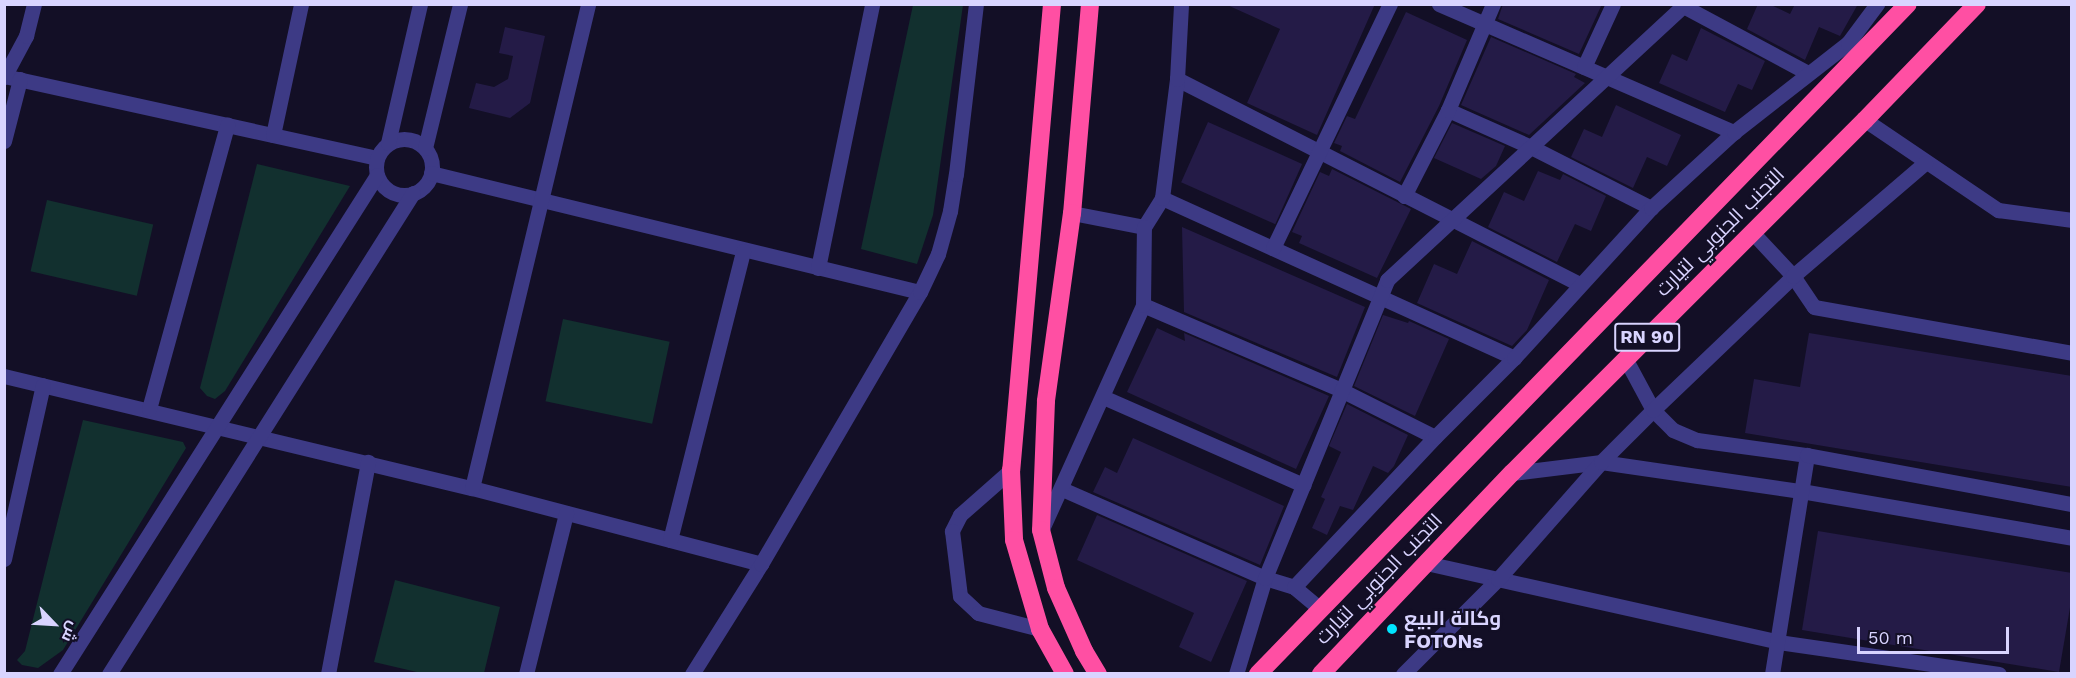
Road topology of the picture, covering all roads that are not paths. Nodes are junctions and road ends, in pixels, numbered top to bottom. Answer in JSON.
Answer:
{"nodes":[{"id":1,"x":34,"y":4,"type":"edge"},
{"id":2,"x":301,"y":4,"type":"edge"},
{"id":3,"x":420,"y":4,"type":"edge"},
{"id":4,"x":460,"y":4,"type":"edge"},
{"id":5,"x":588,"y":4,"type":"edge"},
{"id":6,"x":872,"y":4,"type":"edge"},
{"id":7,"x":976,"y":4,"type":"edge"},
{"id":8,"x":1053,"y":4,"type":"edge"},
{"id":9,"x":1090,"y":4,"type":"edge"},
{"id":10,"x":1181,"y":4,"type":"edge"},
{"id":11,"x":1390,"y":4,"type":"edge"},
{"id":12,"x":1439,"y":4,"type":"edge"},
{"id":13,"x":1493,"y":4,"type":"edge"},
{"id":14,"x":1612,"y":4,"type":"edge"},
{"id":15,"x":1908,"y":4,"type":"edge"},
{"id":16,"x":1977,"y":4,"type":"edge"},
{"id":17,"x":1684,"y":5,"type":"edge"},
{"id":18,"x":1876,"y":5,"type":"edge"},
{"id":19,"x":1484,"y":24,"type":"junction"},
{"id":20,"x":1584,"y":67,"type":"junction"},
{"id":21,"x":1808,"y":73,"type":"junction"},
{"id":22,"x":1608,"y":76,"type":"junction"},
{"id":23,"x":8,"y":77,"type":"edge"},
{"id":24,"x":1177,"y":78,"type":"junction"},
{"id":25,"x":1448,"y":110,"type":"junction"},
{"id":26,"x":1865,"y":120,"type":"junction"},
{"id":27,"x":227,"y":125,"type":"junction"},
{"id":28,"x":1734,"y":132,"type":"junction"},
{"id":29,"x":273,"y":135,"type":"junction"},
{"id":30,"x":4,"y":141,"type":"edge"},
{"id":31,"x":388,"y":143,"type":"junction"},
{"id":32,"x":1531,"y":147,"type":"junction"},
{"id":33,"x":425,"y":148,"type":"junction"},
{"id":34,"x":1319,"y":153,"type":"junction"},
{"id":35,"x":377,"y":158,"type":"junction"},
{"id":36,"x":1925,"y":163,"type":"junction"},
{"id":37,"x":431,"y":173,"type":"junction"},
{"id":38,"x":377,"y":175,"type":"junction"},
{"id":39,"x":413,"y":193,"type":"junction"},
{"id":40,"x":1404,"y":196,"type":"junction"},
{"id":41,"x":1162,"y":198,"type":"junction"},
{"id":42,"x":543,"y":201,"type":"junction"},
{"id":43,"x":1651,"y":208,"type":"junction"},
{"id":44,"x":1072,"y":213,"type":"junction"},
{"id":45,"x":1452,"y":220,"type":"junction"},
{"id":46,"x":2072,"y":220,"type":"edge"},
{"id":47,"x":1144,"y":227,"type":"junction"},
{"id":48,"x":1752,"y":232,"type":"junction"},
{"id":49,"x":1273,"y":248,"type":"junction"},
{"id":50,"x":743,"y":251,"type":"junction"},
{"id":51,"x":818,"y":268,"type":"junction"},
{"id":52,"x":1793,"y":276,"type":"junction"},
{"id":53,"x":1579,"y":284,"type":"junction"},
{"id":54,"x":920,"y":292,"type":"junction"},
{"id":55,"x":1380,"y":296,"type":"junction"},
{"id":56,"x":1143,"y":305,"type":"junction"},
{"id":57,"x":2072,"y":353,"type":"edge"},
{"id":58,"x":1514,"y":358,"type":"junction"},
{"id":59,"x":1625,"y":358,"type":"junction"},
{"id":60,"x":4,"y":376,"type":"edge"},
{"id":61,"x":44,"y":385,"type":"junction"},
{"id":62,"x":1341,"y":390,"type":"junction"},
{"id":63,"x":1103,"y":397,"type":"junction"},
{"id":64,"x":149,"y":409,"type":"junction"},
{"id":65,"x":1653,"y":410,"type":"junction"},
{"id":66,"x":216,"y":425,"type":"junction"},
{"id":67,"x":260,"y":436,"type":"junction"},
{"id":68,"x":1435,"y":437,"type":"junction"},
{"id":69,"x":1807,"y":455,"type":"junction"},
{"id":70,"x":368,"y":462,"type":"junction"},
{"id":71,"x":1601,"y":462,"type":"junction"},
{"id":72,"x":1011,"y":470,"type":"junction"},
{"id":73,"x":1512,"y":473,"type":"junction"},
{"id":74,"x":1303,"y":485,"type":"junction"},
{"id":75,"x":472,"y":488,"type":"junction"},
{"id":76,"x":1062,"y":489,"type":"junction"},
{"id":77,"x":1801,"y":491,"type":"junction"},
{"id":78,"x":2072,"y":504,"type":"edge"},
{"id":79,"x":566,"y":513,"type":"junction"},
{"id":80,"x":1041,"y":530,"type":"junction"},
{"id":81,"x":2072,"y":538,"type":"edge"},
{"id":82,"x":670,"y":540,"type":"junction"},
{"id":83,"x":4,"y":559,"type":"edge"},
{"id":84,"x":1426,"y":563,"type":"junction"},
{"id":85,"x":761,"y":564,"type":"junction"},
{"id":86,"x":1265,"y":578,"type":"junction"},
{"id":87,"x":1498,"y":579,"type":"junction"},
{"id":88,"x":1294,"y":587,"type":"junction"},
{"id":89,"x":1321,"y":609,"type":"junction"},
{"id":90,"x":1040,"y":629,"type":"junction"},
{"id":91,"x":1778,"y":642,"type":"junction"},
{"id":92,"x":60,"y":674,"type":"edge"},
{"id":93,"x":110,"y":674,"type":"edge"},
{"id":94,"x":328,"y":674,"type":"edge"},
{"id":95,"x":526,"y":674,"type":"edge"},
{"id":96,"x":693,"y":674,"type":"edge"},
{"id":97,"x":1065,"y":674,"type":"edge"},
{"id":98,"x":1098,"y":674,"type":"edge"},
{"id":99,"x":1236,"y":674,"type":"edge"},
{"id":100,"x":1258,"y":674,"type":"edge"},
{"id":101,"x":1321,"y":674,"type":"edge"},
{"id":102,"x":1403,"y":674,"type":"edge"},
{"id":103,"x":1772,"y":674,"type":"edge"},
{"id":104,"x":1999,"y":674,"type":"edge"}],
"edges":[{"from":1,"to":23,"type":"street"},
{"from":2,"to":29,"type":"street"},
{"from":3,"to":31,"type":"street"},
{"from":4,"to":33,"type":"street"},
{"from":5,"to":42,"type":"street"},
{"from":6,"to":51,"type":"street"},
{"from":7,"to":54,"type":"street"},
{"from":8,"to":72,"type":"highway"},
{"from":9,"to":44,"type":"highway"},
{"from":10,"to":24,"type":"street"},
{"from":11,"to":34,"type":"street"},
{"from":12,"to":19,"type":"street"},
{"from":13,"to":19,"type":"street"},
{"from":14,"to":20,"type":"street"},
{"from":15,"to":89,"type":"highway","name":"التجنب الجنوبي لتيارت","number":"RN 90"},
{"from":16,"to":26,"type":"highway","name":"التجنب الجنوبي لتيارت","number":"RN 90"},
{"from":17,"to":21,"type":"street"},
{"from":17,"to":22,"type":"street"},
{"from":18,"to":21,"type":"street"},
{"from":19,"to":20,"type":"street"},
{"from":19,"to":25,"type":"street"},
{"from":20,"to":22,"type":"street"},
{"from":21,"to":28,"type":"street"},
{"from":22,"to":28,"type":"street"},
{"from":22,"to":32,"type":"street"},
{"from":23,"to":27,"type":"street"},
{"from":23,"to":30,"type":"street"},
{"from":24,"to":34,"type":"street"},
{"from":24,"to":41,"type":"street"},
{"from":25,"to":32,"type":"street"},
{"from":25,"to":40,"type":"street"},
{"from":26,"to":36,"type":"street"},
{"from":26,"to":48,"type":"highway","name":"التجنب الجنوبي لتيارت","number":"RN 90"},
{"from":27,"to":29,"type":"street"},
{"from":27,"to":64,"type":"street"},
{"from":28,"to":43,"type":"street"},
{"from":29,"to":35,"type":"street"},
{"from":31,"to":33,"type":"street"},
{"from":31,"to":35,"type":"street"},
{"from":32,"to":43,"type":"street"},
{"from":32,"to":45,"type":"street"},
{"from":33,"to":37,"type":"street"},
{"from":34,"to":40,"type":"street"},
{"from":34,"to":49,"type":"street"},
{"from":35,"to":38,"type":"street"},
{"from":36,"to":46,"type":"street"},
{"from":36,"to":52,"type":"street"},
{"from":37,"to":39,"type":"street"},
{"from":37,"to":42,"type":"street"},
{"from":38,"to":39,"type":"street"},
{"from":38,"to":66,"type":"street"},
{"from":39,"to":67,"type":"street"},
{"from":40,"to":45,"type":"street"},
{"from":41,"to":47,"type":"street"},
{"from":41,"to":49,"type":"street"},
{"from":42,"to":50,"type":"street"},
{"from":42,"to":75,"type":"street"},
{"from":43,"to":53,"type":"street"},
{"from":44,"to":47,"type":"street"},
{"from":44,"to":80,"type":"highway"},
{"from":45,"to":53,"type":"street"},
{"from":45,"to":55,"type":"street"},
{"from":47,"to":56,"type":"street"},
{"from":48,"to":52,"type":"street"},
{"from":48,"to":59,"type":"highway","name":"التجنب الجنوبي لتيارت","number":"RN 90"},
{"from":49,"to":55,"type":"street"},
{"from":50,"to":51,"type":"street"},
{"from":50,"to":82,"type":"street"},
{"from":51,"to":54,"type":"street"},
{"from":52,"to":57,"type":"street"},
{"from":52,"to":65,"type":"street"},
{"from":53,"to":58,"type":"street"},
{"from":54,"to":85,"type":"street"},
{"from":55,"to":58,"type":"street"},
{"from":55,"to":62,"type":"street"},
{"from":56,"to":62,"type":"street"},
{"from":56,"to":63,"type":"street"},
{"from":58,"to":68,"type":"street"},
{"from":59,"to":65,"type":"street"},
{"from":59,"to":73,"type":"highway","name":"التجنب الجنوبي لتيارت","number":"RN 90"},
{"from":60,"to":61,"type":"street"},
{"from":61,"to":64,"type":"street"},
{"from":61,"to":83,"type":"street"},
{"from":62,"to":68,"type":"street"},
{"from":62,"to":74,"type":"street"},
{"from":63,"to":74,"type":"street"},
{"from":63,"to":76,"type":"street"},
{"from":64,"to":66,"type":"street"},
{"from":65,"to":69,"type":"street"},
{"from":65,"to":71,"type":"street"},
{"from":66,"to":67,"type":"street"},
{"from":66,"to":92,"type":"street"},
{"from":67,"to":70,"type":"street"},
{"from":67,"to":93,"type":"street"},
{"from":68,"to":88,"type":"street"},
{"from":69,"to":77,"type":"street"},
{"from":69,"to":78,"type":"street"},
{"from":70,"to":75,"type":"street"},
{"from":70,"to":94,"type":"street"},
{"from":71,"to":73,"type":"street"},
{"from":71,"to":77,"type":"street"},
{"from":71,"to":87,"type":"street"},
{"from":72,"to":90,"type":"highway"},
{"from":72,"to":90,"type":"street"},
{"from":73,"to":84,"type":"highway","name":"التجنب الجنوبي لتيارت","number":"RN 90"},
{"from":74,"to":86,"type":"street"},
{"from":75,"to":79,"type":"street"},
{"from":76,"to":80,"type":"street"},
{"from":76,"to":86,"type":"street"},
{"from":77,"to":81,"type":"street"},
{"from":77,"to":91,"type":"street"},
{"from":79,"to":82,"type":"street"},
{"from":79,"to":95,"type":"street"},
{"from":80,"to":98,"type":"highway"},
{"from":82,"to":85,"type":"street"},
{"from":84,"to":87,"type":"street"},
{"from":84,"to":101,"type":"highway","name":"التجنب الجنوبي لتيارت","number":"RN 90"},
{"from":85,"to":96,"type":"street"},
{"from":86,"to":88,"type":"street"},
{"from":86,"to":99,"type":"street"},
{"from":87,"to":91,"type":"street"},
{"from":87,"to":102,"type":"street"},
{"from":88,"to":89,"type":"street"},
{"from":89,"to":100,"type":"highway","name":"التجنب الجنوبي لتيارت","number":"RN 90"},
{"from":90,"to":97,"type":"highway"},
{"from":91,"to":103,"type":"street"},
{"from":91,"to":104,"type":"street"}]}
